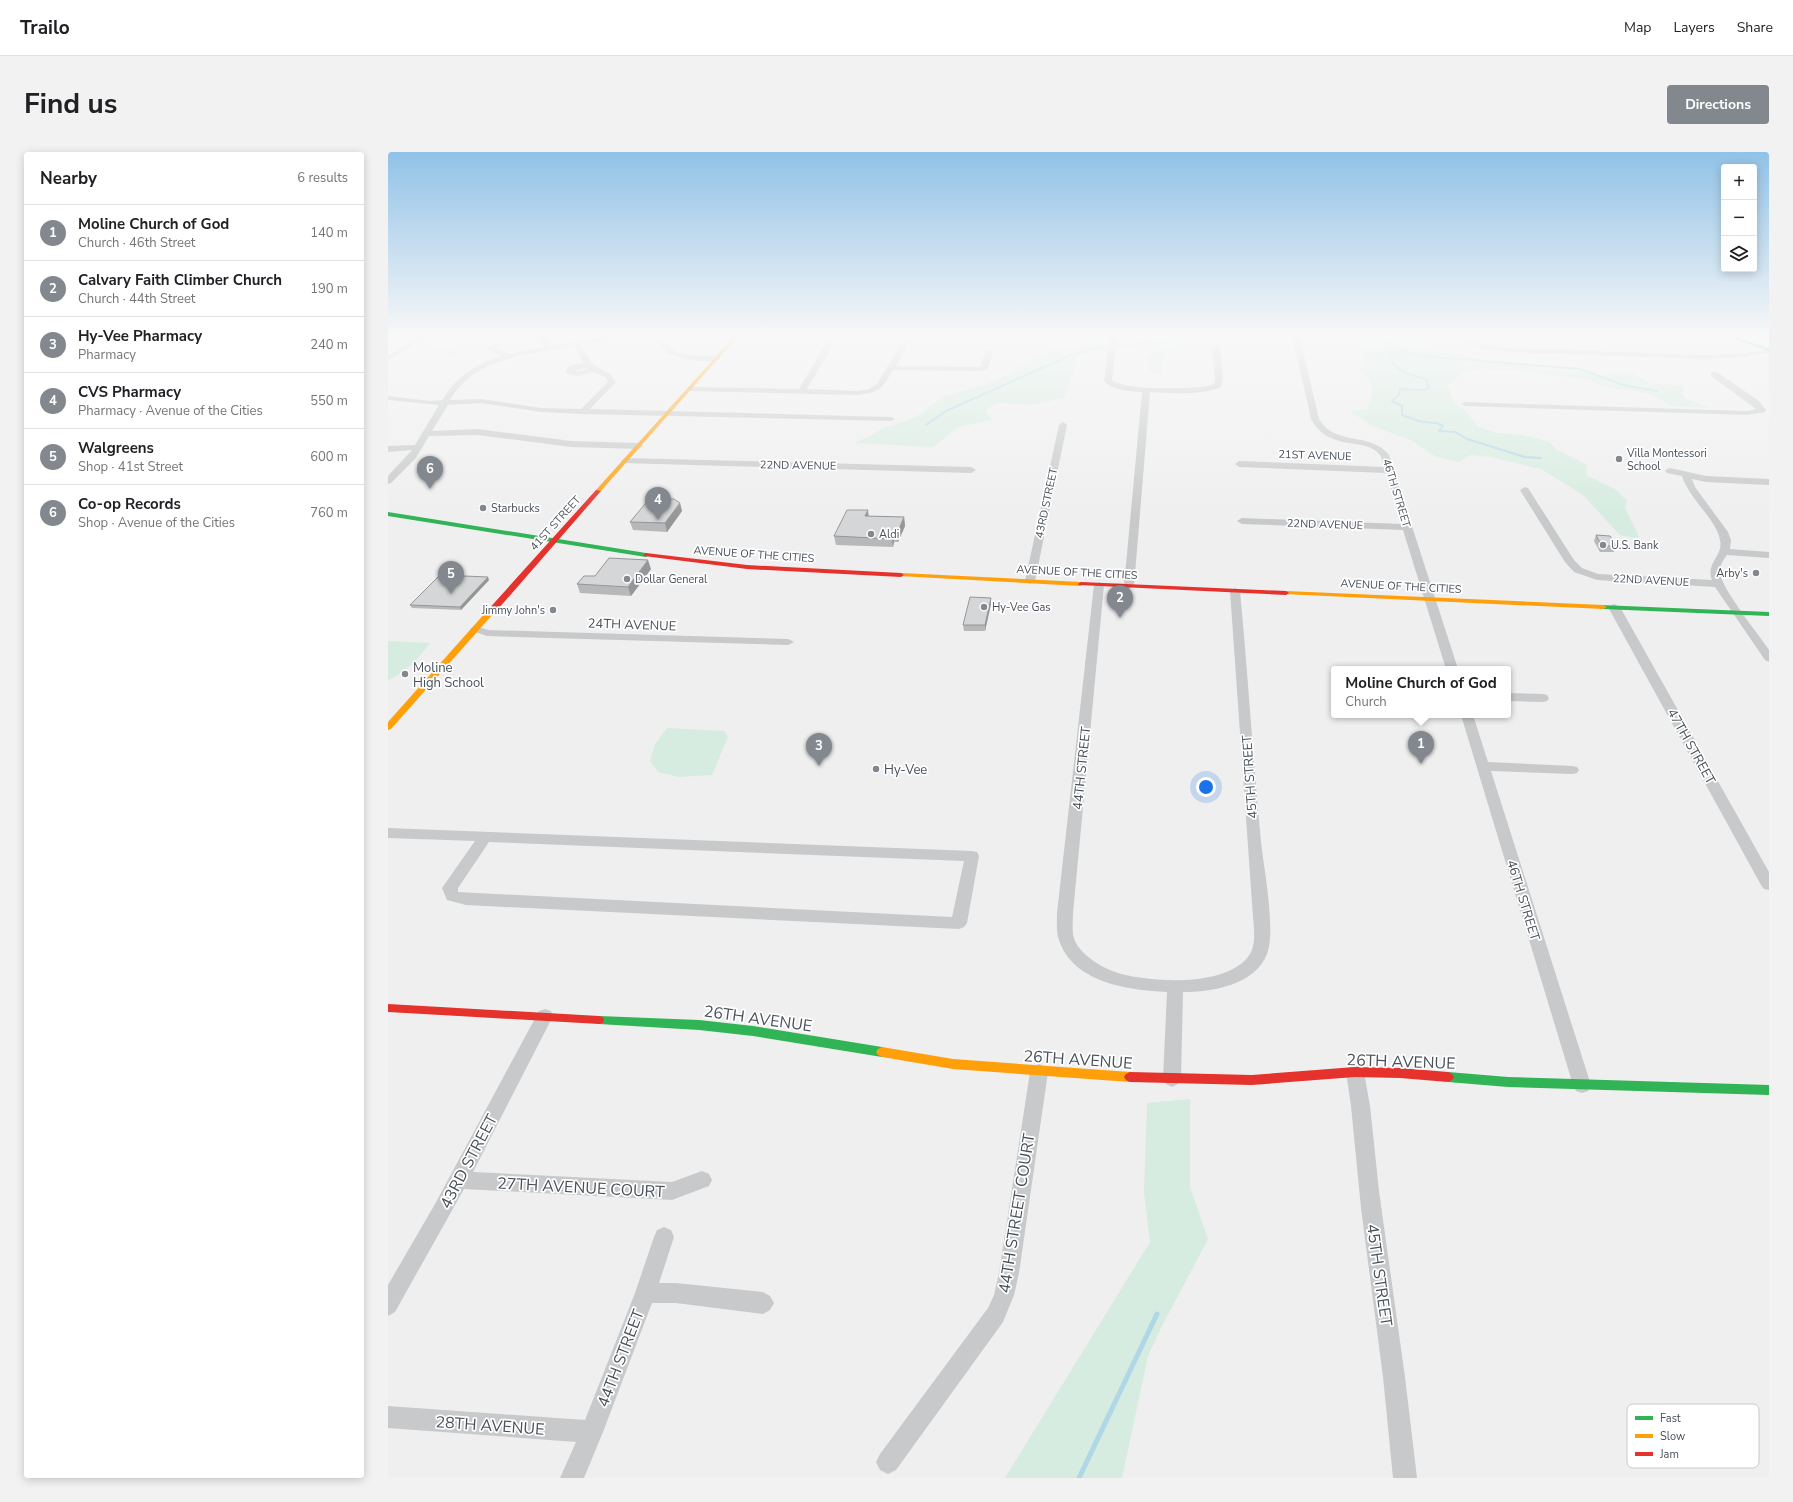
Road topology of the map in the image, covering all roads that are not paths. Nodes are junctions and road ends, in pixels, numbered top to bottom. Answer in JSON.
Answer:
{"nodes":[{"id":1,"x":447,"y":396,"type":"edge"},
{"id":2,"x":599,"y":396,"type":"edge"},
{"id":3,"x":684,"y":396,"type":"edge"},
{"id":4,"x":1145,"y":396,"type":"edge"},
{"id":5,"x":1309,"y":396,"type":"edge"},
{"id":6,"x":1746,"y":396,"type":"edge"},
{"id":7,"x":388,"y":398,"type":"edge"},
{"id":8,"x":443,"y":402,"type":"junction"},
{"id":9,"x":1756,"y":403,"type":"junction"},
{"id":10,"x":1769,"y":403,"type":"edge"},
{"id":11,"x":1465,"y":404,"type":"dead end"},
{"id":12,"x":582,"y":412,"type":"junction"},
{"id":13,"x":667,"y":414,"type":"junction"},
{"id":14,"x":891,"y":419,"type":"dead end"},
{"id":15,"x":1063,"y":425,"type":"dead end"},
{"id":16,"x":426,"y":434,"type":"junction"},
{"id":17,"x":639,"y":446,"type":"junction"},
{"id":18,"x":418,"y":447,"type":"junction"},
{"id":19,"x":388,"y":449,"type":"edge"},
{"id":20,"x":625,"y":461,"type":"junction"},
{"id":21,"x":1239,"y":464,"type":"dead end"},
{"id":22,"x":971,"y":470,"type":"dead end"},
{"id":23,"x":1390,"y":470,"type":"junction"},
{"id":24,"x":1670,"y":471,"type":"dead end"},
{"id":25,"x":1686,"y":475,"type":"junction"},
{"id":26,"x":388,"y":481,"type":"edge"},
{"id":27,"x":1769,"y":482,"type":"edge"},
{"id":28,"x":1525,"y":490,"type":"dead end"},
{"id":29,"x":388,"y":514,"type":"edge"},
{"id":30,"x":1242,"y":521,"type":"dead end"},
{"id":31,"x":1407,"y":527,"type":"junction"},
{"id":32,"x":554,"y":542,"type":"junction"},
{"id":33,"x":1725,"y":552,"type":"junction"},
{"id":34,"x":1769,"y":556,"type":"edge"},
{"id":35,"x":1030,"y":581,"type":"junction"},
{"id":36,"x":1099,"y":584,"type":"junction"},
{"id":37,"x":1719,"y":584,"type":"junction"},
{"id":38,"x":1129,"y":586,"type":"junction"},
{"id":39,"x":1234,"y":591,"type":"junction"},
{"id":40,"x":1430,"y":600,"type":"junction"},
{"id":41,"x":1614,"y":607,"type":"junction"},
{"id":42,"x":1738,"y":613,"type":"junction"},
{"id":43,"x":1769,"y":614,"type":"edge"},
{"id":44,"x":476,"y":629,"type":"junction"},
{"id":45,"x":788,"y":642,"type":"dead end"},
{"id":46,"x":1769,"y":658,"type":"edge"},
{"id":47,"x":1451,"y":666,"type":"edge"},
{"id":48,"x":1511,"y":697,"type":"edge"},
{"id":49,"x":1543,"y":698,"type":"dead end"},
{"id":50,"x":1468,"y":718,"type":"edge"},
{"id":51,"x":388,"y":727,"type":"edge"},
{"id":52,"x":1483,"y":766,"type":"junction"},
{"id":53,"x":1572,"y":770,"type":"dead end"},
{"id":54,"x":388,"y":833,"type":"edge"},
{"id":55,"x":486,"y":836,"type":"junction"},
{"id":56,"x":1769,"y":885,"type":"edge"},
{"id":57,"x":1175,"y":986,"type":"junction"},
{"id":58,"x":388,"y":1008,"type":"edge"},
{"id":59,"x":545,"y":1016,"type":"junction"},
{"id":60,"x":1039,"y":1072,"type":"junction"},
{"id":61,"x":1355,"y":1072,"type":"junction"},
{"id":62,"x":1172,"y":1079,"type":"junction"},
{"id":63,"x":1582,"y":1085,"type":"junction"},
{"id":64,"x":1769,"y":1090,"type":"edge"},
{"id":65,"x":458,"y":1180,"type":"junction"},
{"id":66,"x":702,"y":1180,"type":"dead end"},
{"id":67,"x":664,"y":1237,"type":"dead end"},
{"id":68,"x":645,"y":1293,"type":"junction"},
{"id":69,"x":763,"y":1303,"type":"dead end"},
{"id":70,"x":388,"y":1306,"type":"edge"},
{"id":71,"x":388,"y":1417,"type":"edge"},
{"id":72,"x":592,"y":1432,"type":"junction"},
{"id":73,"x":888,"y":1462,"type":"dead end"},
{"id":74,"x":572,"y":1478,"type":"edge"},
{"id":75,"x":1405,"y":1478,"type":"edge"}],
"edges":[{"from":1,"to":8,"type":"street"},
{"from":2,"to":12,"type":"street"},
{"from":3,"to":13,"type":"street","name":"41ST STREET"},
{"from":4,"to":38,"type":"street"},
{"from":5,"to":23,"type":"street","name":"46TH STREET"},
{"from":6,"to":9,"type":"street"},
{"from":7,"to":8,"type":"street"},
{"from":8,"to":12,"type":"street"},
{"from":8,"to":16,"type":"street"},
{"from":9,"to":10,"type":"street"},
{"from":9,"to":11,"type":"street"},
{"from":12,"to":13,"type":"street"},
{"from":13,"to":14,"type":"street"},
{"from":13,"to":17,"type":"street","name":"41ST STREET"},
{"from":15,"to":35,"type":"street","name":"43RD STREET"},
{"from":16,"to":17,"type":"street"},
{"from":16,"to":18,"type":"street"},
{"from":17,"to":20,"type":"street","name":"41ST STREET"},
{"from":18,"to":19,"type":"street"},
{"from":18,"to":26,"type":"street"},
{"from":20,"to":22,"type":"street","name":"22ND AVENUE"},
{"from":20,"to":32,"type":"street","name":"41ST STREET"},
{"from":21,"to":23,"type":"street","name":"21ST AVENUE"},
{"from":23,"to":31,"type":"street","name":"46TH STREET"},
{"from":24,"to":25,"type":"street"},
{"from":25,"to":27,"type":"street"},
{"from":25,"to":33,"type":"street"},
{"from":28,"to":37,"type":"street","name":"22ND AVENUE"},
{"from":29,"to":32,"type":"street","name":"AVENUE OF THE CITIES"},
{"from":30,"to":31,"type":"street","name":"22ND AVENUE"},
{"from":31,"to":40,"type":"street","name":"46TH STREET"},
{"from":32,"to":35,"type":"street","name":"AVENUE OF THE CITIES"},
{"from":32,"to":44,"type":"street","name":"41ST STREET"},
{"from":33,"to":34,"type":"street"},
{"from":33,"to":37,"type":"street"},
{"from":35,"to":36,"type":"street","name":"AVENUE OF THE CITIES"},
{"from":36,"to":38,"type":"street","name":"AVENUE OF THE CITIES"},
{"from":36,"to":57,"type":"street","name":"44TH STREET"},
{"from":37,"to":42,"type":"street"},
{"from":38,"to":39,"type":"street","name":"AVENUE OF THE CITIES"},
{"from":39,"to":40,"type":"street","name":"AVENUE OF THE CITIES"},
{"from":39,"to":57,"type":"street","name":"45TH STREET"},
{"from":40,"to":41,"type":"street","name":"AVENUE OF THE CITIES"},
{"from":40,"to":47,"type":"street","name":"46TH STREET"},
{"from":41,"to":42,"type":"street","name":"AVENUE OF THE CITIES"},
{"from":41,"to":56,"type":"street","name":"47TH STREET"},
{"from":42,"to":43,"type":"street","name":"AVENUE OF THE CITIES"},
{"from":42,"to":46,"type":"street"},
{"from":44,"to":45,"type":"street","name":"24TH AVENUE"},
{"from":44,"to":51,"type":"street","name":"41ST STREET"},
{"from":48,"to":49,"type":"street"},
{"from":50,"to":52,"type":"street","name":"46TH STREET"},
{"from":52,"to":53,"type":"street"},
{"from":52,"to":63,"type":"street","name":"46TH STREET"},
{"from":54,"to":55,"type":"street"},
{"from":55,"to":55,"type":"street"},
{"from":57,"to":62,"type":"street"},
{"from":58,"to":59,"type":"street","name":"26TH AVENUE"},
{"from":59,"to":60,"type":"street","name":"26TH AVENUE"},
{"from":59,"to":65,"type":"street","name":"43RD STREET"},
{"from":60,"to":62,"type":"street","name":"26TH AVENUE"},
{"from":60,"to":73,"type":"street","name":"44TH STREET COURT"},
{"from":61,"to":62,"type":"street","name":"26TH AVENUE"},
{"from":61,"to":63,"type":"street","name":"26TH AVENUE"},
{"from":61,"to":75,"type":"street","name":"45TH STREET"},
{"from":63,"to":64,"type":"street","name":"26TH AVENUE"},
{"from":65,"to":66,"type":"street","name":"27TH AVENUE COURT"},
{"from":65,"to":70,"type":"street","name":"43RD STREET"},
{"from":67,"to":68,"type":"street","name":"44TH STREET"},
{"from":68,"to":69,"type":"street"},
{"from":68,"to":72,"type":"street","name":"44TH STREET"},
{"from":71,"to":72,"type":"street","name":"28TH AVENUE"},
{"from":72,"to":74,"type":"street","name":"44TH STREET"}]}
